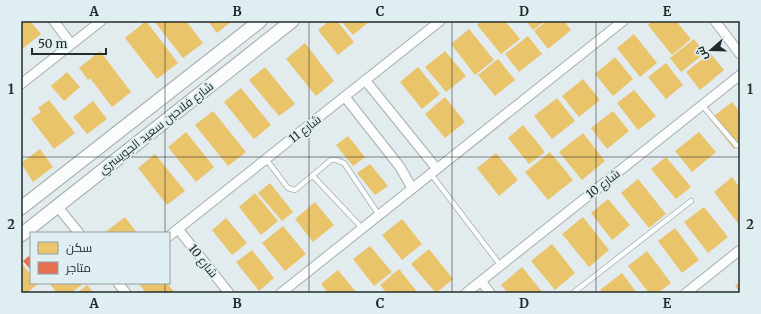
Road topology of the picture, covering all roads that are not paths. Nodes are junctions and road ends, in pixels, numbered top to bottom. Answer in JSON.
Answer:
{"nodes":[{"id":1,"x":54,"y":21,"type":"edge"},
{"id":2,"x":101,"y":21,"type":"edge"},
{"id":3,"x":260,"y":21,"type":"edge"},
{"id":4,"x":292,"y":21,"type":"edge"},
{"id":5,"x":440,"y":21,"type":"edge"},
{"id":6,"x":623,"y":21,"type":"edge"},
{"id":7,"x":715,"y":21,"type":"edge"},
{"id":8,"x":72,"y":44,"type":"junction"},
{"id":9,"x":740,"y":54,"type":"edge"},
{"id":10,"x":740,"y":75,"type":"edge"},
{"id":11,"x":365,"y":80,"type":"junction"},
{"id":12,"x":21,"y":84,"type":"edge"},
{"id":13,"x":345,"y":97,"type":"junction"},
{"id":14,"x":702,"y":105,"type":"junction"},
{"id":15,"x":105,"y":142,"type":"junction"},
{"id":16,"x":740,"y":146,"type":"edge"},
{"id":17,"x":266,"y":159,"type":"junction"},
{"id":18,"x":115,"y":160,"type":"junction"},
{"id":19,"x":434,"y":172,"type":"junction"},
{"id":20,"x":313,"y":176,"type":"junction"},
{"id":21,"x":412,"y":188,"type":"junction"},
{"id":22,"x":692,"y":200,"type":"dead end"},
{"id":23,"x":57,"y":206,"type":"junction"},
{"id":24,"x":21,"y":208,"type":"edge"},
{"id":25,"x":378,"y":215,"type":"junction"},
{"id":26,"x":362,"y":228,"type":"junction"},
{"id":27,"x":178,"y":229,"type":"junction"},
{"id":28,"x":77,"y":232,"type":"edge"},
{"id":29,"x":21,"y":235,"type":"edge"},
{"id":30,"x":170,"y":235,"type":"edge"},
{"id":31,"x":740,"y":250,"type":"edge"},
{"id":32,"x":501,"y":266,"type":"junction"},
{"id":33,"x":481,"y":281,"type":"junction"},
{"id":34,"x":119,"y":284,"type":"edge"},
{"id":35,"x":126,"y":293,"type":"edge"},
{"id":36,"x":229,"y":293,"type":"edge"},
{"id":37,"x":281,"y":293,"type":"edge"},
{"id":38,"x":466,"y":293,"type":"edge"},
{"id":39,"x":490,"y":293,"type":"edge"},
{"id":40,"x":573,"y":293,"type":"edge"},
{"id":41,"x":686,"y":293,"type":"edge"}],
"edges":[{"from":1,"to":8,"type":"street"},
{"from":2,"to":8,"type":"street"},
{"from":3,"to":15,"type":"street","name":"شارع فلاحبن سعيد الجويسري"},
{"from":4,"to":18,"type":"street","name":"شارع فلاحبن سعيد الجويسري"},
{"from":5,"to":11,"type":"street","name":"شارع 11"},
{"from":6,"to":19,"type":"street"},
{"from":7,"to":9,"type":"street"},
{"from":8,"to":12,"type":"street"},
{"from":10,"to":14,"type":"street","name":"شارع 10"},
{"from":11,"to":13,"type":"street","name":"شارع 11"},
{"from":11,"to":19,"type":"street"},
{"from":13,"to":17,"type":"street","name":"شارع 11"},
{"from":13,"to":21,"type":"street"},
{"from":14,"to":16,"type":"lane"},
{"from":14,"to":32,"type":"street","name":"شارع 10"},
{"from":15,"to":18,"type":"street"},
{"from":15,"to":24,"type":"street","name":"شارع فلاحبن سعيد الجويسري"},
{"from":17,"to":20,"type":"lane"},
{"from":17,"to":27,"type":"street","name":"شارع 11"},
{"from":18,"to":23,"type":"street","name":"شارع فلاحبن سعيد الجويسري"},
{"from":19,"to":21,"type":"street"},
{"from":19,"to":32,"type":"lane"},
{"from":20,"to":25,"type":"lane"},
{"from":20,"to":26,"type":"lane"},
{"from":21,"to":25,"type":"street"},
{"from":22,"to":40,"type":"lane"},
{"from":23,"to":28,"type":"street"},
{"from":23,"to":29,"type":"street","name":"شارع فلاحبن سعيد الجويسري"},
{"from":25,"to":26,"type":"street"},
{"from":26,"to":37,"type":"street"},
{"from":27,"to":30,"type":"street","name":"شارع 11"},
{"from":27,"to":36,"type":"street","name":"شارع 10"},
{"from":31,"to":41,"type":"street"},
{"from":32,"to":33,"type":"street","name":"شارع 10"},
{"from":33,"to":38,"type":"street","name":"شارع 10"},
{"from":33,"to":39,"type":"street"},
{"from":34,"to":35,"type":"street"}]}
